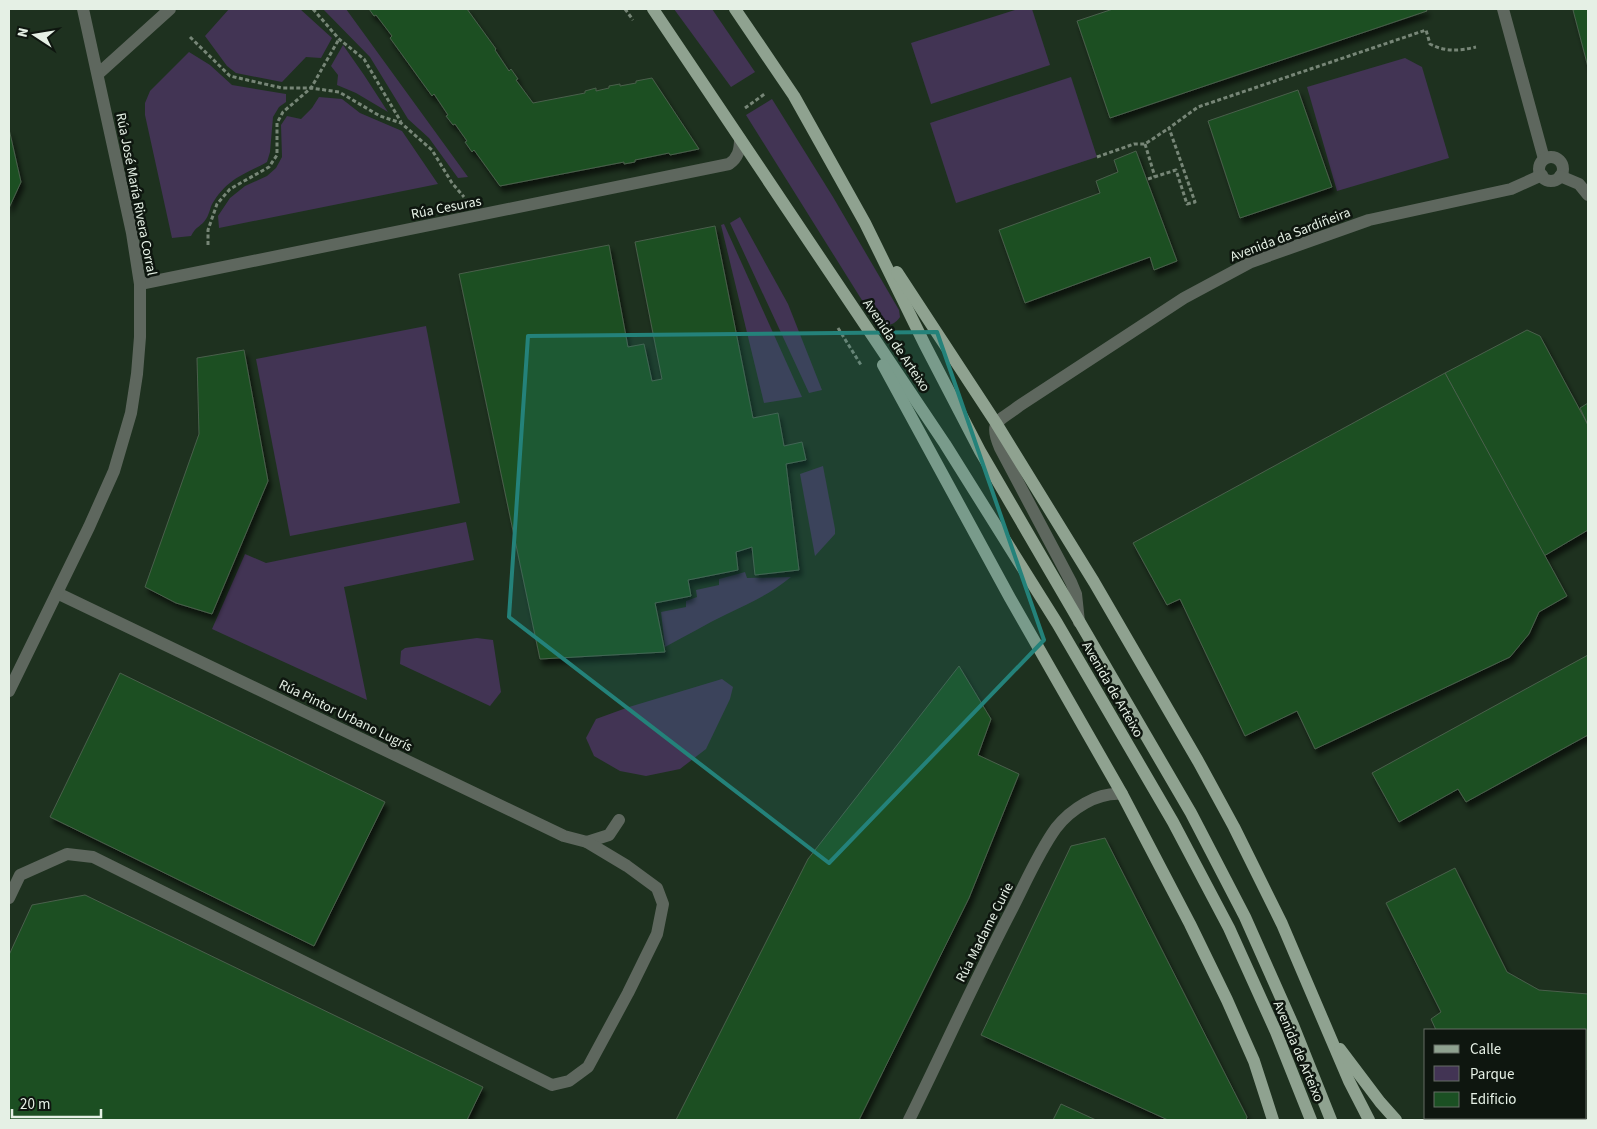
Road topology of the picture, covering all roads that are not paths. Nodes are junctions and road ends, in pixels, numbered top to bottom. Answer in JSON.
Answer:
{"nodes":[{"id":1,"x":83,"y":9,"type":"edge"},
{"id":2,"x":170,"y":9,"type":"edge"},
{"id":3,"x":653,"y":9,"type":"edge"},
{"id":4,"x":735,"y":9,"type":"edge"},
{"id":5,"x":1503,"y":9,"type":"edge"},
{"id":6,"x":98,"y":74,"type":"junction"},
{"id":7,"x":740,"y":140,"type":"junction"},
{"id":8,"x":1544,"y":159,"type":"junction"},
{"id":9,"x":1542,"y":175,"type":"junction"},
{"id":10,"x":1560,"y":176,"type":"junction"},
{"id":11,"x":1588,"y":194,"type":"edge"},
{"id":12,"x":865,"y":223,"type":"junction"},
{"id":13,"x":140,"y":284,"type":"junction"},
{"id":14,"x":846,"y":296,"type":"junction"},
{"id":15,"x":996,"y":423,"type":"junction"},
{"id":16,"x":57,"y":593,"type":"junction"},
{"id":17,"x":1079,"y":622,"type":"junction"},
{"id":18,"x":9,"y":691,"type":"edge"},
{"id":19,"x":1122,"y":794,"type":"junction"},
{"id":20,"x":620,"y":820,"type":"dead end"},
{"id":21,"x":587,"y":842,"type":"junction"},
{"id":22,"x":9,"y":898,"type":"edge"},
{"id":23,"x":1329,"y":1035,"type":"junction"},
{"id":24,"x":909,"y":1120,"type":"edge"},
{"id":25,"x":1272,"y":1120,"type":"edge"},
{"id":26,"x":1311,"y":1120,"type":"edge"},
{"id":27,"x":1331,"y":1120,"type":"edge"},
{"id":28,"x":1369,"y":1120,"type":"edge"},
{"id":29,"x":1396,"y":1120,"type":"edge"}],
"edges":[{"from":1,"to":6,"type":"street","name":"Rúa José María Rivera Corral"},
{"from":2,"to":6,"type":"street"},
{"from":3,"to":7,"type":"main road","name":"Avenida de Arteixo"},
{"from":4,"to":12,"type":"main road","name":"Avenida de Arteixo"},
{"from":5,"to":8,"type":"street"},
{"from":6,"to":13,"type":"street","name":"Rúa José María Rivera Corral"},
{"from":7,"to":13,"type":"street","name":"Rúa Cesuras"},
{"from":7,"to":14,"type":"main road","name":"Avenida de Arteixo"},
{"from":8,"to":9,"type":"street"},
{"from":8,"to":10,"type":"street"},
{"from":9,"to":10,"type":"street","name":"Avenida da Sardiñeira"},
{"from":9,"to":15,"type":"street","name":"Avenida da Sardiñeira"},
{"from":10,"to":11,"type":"street","name":"Avenida da Sardiñeira"},
{"from":12,"to":15,"type":"main road","name":"Avenida de Arteixo"},
{"from":12,"to":17,"type":"main road","name":"Avenida de Arteixo"},
{"from":13,"to":16,"type":"street","name":"Rúa José María Rivera Corral"},
{"from":14,"to":19,"type":"main road","name":"Avenida de Arteixo"},
{"from":14,"to":26,"type":"main road","name":"Avenida de Arteixo"},
{"from":15,"to":17,"type":"street","name":"Avenida de Arteixo"},
{"from":15,"to":23,"type":"main road","name":"Avenida de Arteixo"},
{"from":16,"to":18,"type":"street","name":"Rúa José María Rivera Corral"},
{"from":16,"to":21,"type":"street","name":"Rúa Pintor Urbano Lugrís"},
{"from":17,"to":27,"type":"main road","name":"Avenida de Arteixo"},
{"from":19,"to":24,"type":"street","name":"Rúa Madame Curie"},
{"from":19,"to":25,"type":"main road","name":"Avenida de Arteixo"},
{"from":20,"to":21,"type":"street"},
{"from":21,"to":22,"type":"street","name":"Rúa Pintor Urbano Lugrís"},
{"from":23,"to":28,"type":"main road","name":"Avenida de Arteixo"},
{"from":23,"to":29,"type":"main road"}]}
